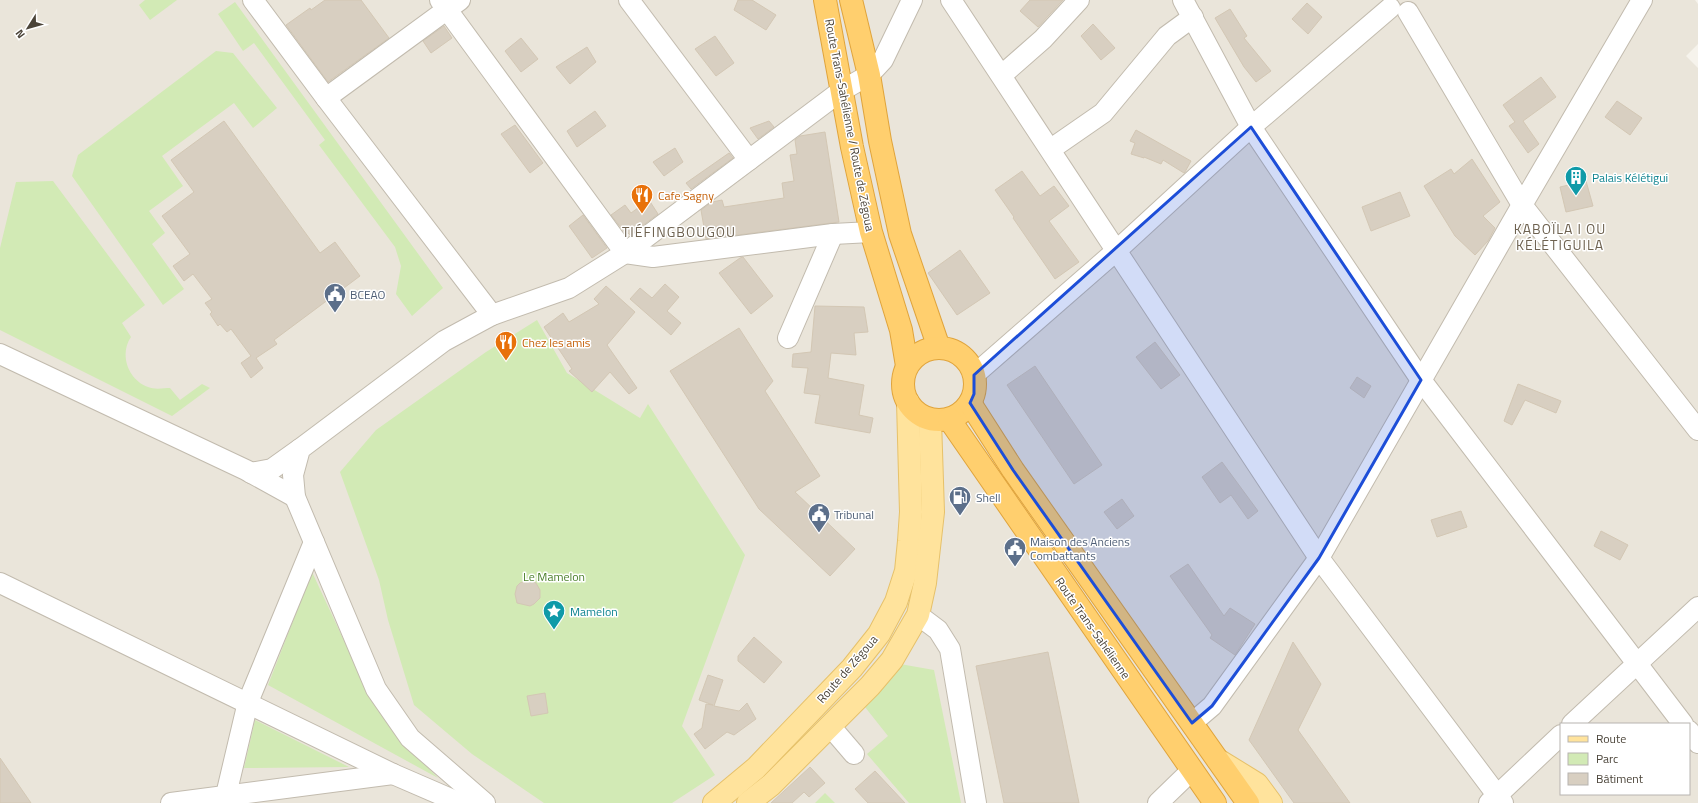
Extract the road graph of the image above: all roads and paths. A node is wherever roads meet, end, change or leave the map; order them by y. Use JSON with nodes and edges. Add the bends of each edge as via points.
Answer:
{"nodes":[{"id":1,"x":253,"y":0,"type":"edge"},
{"id":2,"x":629,"y":0,"type":"edge"},
{"id":3,"x":825,"y":0,"type":"edge"},
{"id":4,"x":851,"y":0,"type":"edge"},
{"id":5,"x":912,"y":0,"type":"edge"},
{"id":6,"x":952,"y":0,"type":"edge"},
{"id":7,"x":1079,"y":0,"type":"edge"},
{"id":8,"x":1642,"y":0,"type":"edge"},
{"id":9,"x":449,"y":3,"type":"edge"},
{"id":10,"x":1401,"y":5,"type":"edge"},
{"id":11,"x":1188,"y":8,"type":"edge"},
{"id":12,"x":869,"y":75,"type":"junction"},
{"id":13,"x":1002,"y":75,"type":"junction"},
{"id":14,"x":841,"y":91,"type":"junction"},
{"id":15,"x":326,"y":98,"type":"junction"},
{"id":16,"x":1251,"y":127,"type":"junction"},
{"id":17,"x":1051,"y":149,"type":"junction"},
{"id":18,"x":749,"y":160,"type":"junction"},
{"id":19,"x":1522,"y":205,"type":"junction"},
{"id":20,"x":871,"y":232,"type":"junction"},
{"id":21,"x":833,"y":234,"type":"junction"},
{"id":22,"x":1116,"y":251,"type":"junction"},
{"id":23,"x":625,"y":254,"type":"junction"},
{"id":24,"x":492,"y":314,"type":"junction"},
{"id":25,"x":788,"y":338,"type":"dead end"},
{"id":26,"x":939,"y":348,"type":"junction"},
{"id":27,"x":0,"y":354,"type":"edge"},
{"id":28,"x":908,"y":366,"type":"junction"},
{"id":29,"x":974,"y":375,"type":"junction"},
{"id":30,"x":1421,"y":380,"type":"junction"},
{"id":31,"x":908,"y":402,"type":"junction"},
{"id":32,"x":970,"y":403,"type":"junction"},
{"id":33,"x":939,"y":419,"type":"junction"},
{"id":34,"x":1698,"y":430,"type":"edge"},
{"id":35,"x":300,"y":449,"type":"junction"},
{"id":36,"x":251,"y":473,"type":"junction"},
{"id":37,"x":295,"y":497,"type":"junction"},
{"id":38,"x":314,"y":542,"type":"junction"},
{"id":39,"x":1319,"y":558,"type":"junction"},
{"id":40,"x":0,"y":583,"type":"edge"},
{"id":41,"x":1698,"y":607,"type":"edge"},
{"id":42,"x":918,"y":615,"type":"junction"},
{"id":43,"x":1636,"y":663,"type":"junction"},
{"id":44,"x":248,"y":702,"type":"junction"},
{"id":45,"x":1192,"y":723,"type":"junction"},
{"id":46,"x":1573,"y":723,"type":"edge"},
{"id":47,"x":1682,"y":723,"type":"edge"},
{"id":48,"x":830,"y":726,"type":"junction"},
{"id":49,"x":1690,"y":732,"type":"edge"},
{"id":50,"x":1560,"y":736,"type":"edge"},
{"id":51,"x":1698,"y":743,"type":"edge"},
{"id":52,"x":854,"y":754,"type":"dead end"},
{"id":53,"x":1218,"y":760,"type":"junction"},
{"id":54,"x":394,"y":774,"type":"junction"},
{"id":55,"x":1194,"y":774,"type":"junction"},
{"id":56,"x":425,"y":797,"type":"edge"},
{"id":57,"x":215,"y":798,"type":"edge"},
{"id":58,"x":1496,"y":800,"type":"edge"},
{"id":59,"x":171,"y":803,"type":"edge"},
{"id":60,"x":460,"y":803,"type":"edge"},
{"id":61,"x":485,"y":803,"type":"edge"},
{"id":62,"x":714,"y":803,"type":"edge"},
{"id":63,"x":748,"y":803,"type":"edge"},
{"id":64,"x":976,"y":803,"type":"edge"},
{"id":65,"x":1158,"y":803,"type":"edge"},
{"id":66,"x":1202,"y":803,"type":"edge"},
{"id":67,"x":1215,"y":803,"type":"edge"},
{"id":68,"x":1248,"y":803,"type":"edge"},
{"id":69,"x":1271,"y":803,"type":"edge"}],
"edges":[{"from":1,"to":15,"type":"street"},
{"from":2,"to":18,"type":"street"},
{"from":3,"to":14,"type":"highway","name":"Route Trans-Sahélienne / Route de Zégoua"},
{"from":4,"to":12,"type":"highway"},
{"from":5,"to":12,"type":"street","via":[[883,60]]},
{"from":6,"to":13,"type":"street"},
{"from":7,"to":13,"type":"street","via":[[1043,39]]},
{"from":8,"to":19,"type":"street"},
{"from":9,"to":15,"type":"street"},
{"from":9,"to":23,"type":"street"},
{"from":10,"to":16,"type":"street"},
{"from":10,"to":19,"type":"street"},
{"from":11,"to":16,"type":"street"},
{"from":11,"to":17,"type":"street","via":[[1102,113]]},
{"from":12,"to":14,"type":"street"},
{"from":12,"to":26,"type":"highway","via":[[900,234]]},
{"from":13,"to":17,"type":"street"},
{"from":14,"to":18,"type":"street"},
{"from":14,"to":20,"type":"highway","name":"Route Trans-Sahélienne / Route de Zégoua"},
{"from":15,"to":24,"type":"street"},
{"from":16,"to":22,"type":"street"},
{"from":16,"to":30,"type":"street"},
{"from":17,"to":22,"type":"street"},
{"from":18,"to":23,"type":"street"},
{"from":19,"to":30,"type":"street"},
{"from":19,"to":34,"type":"street"},
{"from":20,"to":21,"type":"street"},
{"from":20,"to":28,"type":"highway","name":"Route Trans-Sahélienne / Route de Zégoua","via":[[901,330]]},
{"from":21,"to":23,"type":"street","via":[[653,257]]},
{"from":21,"to":25,"type":"street"},
{"from":22,"to":29,"type":"street"},
{"from":22,"to":39,"type":"street"},
{"from":23,"to":24,"type":"street","via":[[569,288]]},
{"from":24,"to":35,"type":"street","via":[[444,341]]},
{"from":26,"to":28,"type":"highway","via":[[921,353],[913,358]]},
{"from":26,"to":29,"type":"highway","via":[[948,349],[965,358]]},
{"from":27,"to":36,"type":"street"},
{"from":28,"to":31,"type":"highway","via":[[903,384]]},
{"from":29,"to":32,"type":"highway","via":[[974,394]]},
{"from":30,"to":39,"type":"street"},
{"from":30,"to":43,"type":"street"},
{"from":31,"to":33,"type":"highway","name":"Route Trans-Sahélienne","via":[[917,413]]},
{"from":31,"to":62,"type":"main road","name":"Route de Zégoua","via":[[911,512],[906,571],[896,602],[879,634],[852,668],[756,768]]},
{"from":32,"to":33,"type":"highway","via":[[957,416]]},
{"from":32,"to":45,"type":"highway","via":[[1013,470]]},
{"from":33,"to":42,"type":"main road","name":"Route de Zégoua","via":[[933,512],[925,583]]},
{"from":33,"to":55,"type":"highway","name":"Route Trans-Sahélienne"},
{"from":35,"to":36,"type":"street","via":[[272,469]]},
{"from":35,"to":37,"type":"street","via":[[293,475]]},
{"from":36,"to":37,"type":"street"},
{"from":37,"to":38,"type":"street"},
{"from":38,"to":44,"type":"street"},
{"from":38,"to":61,"type":"street","via":[[376,689],[410,738]]},
{"from":39,"to":45,"type":"street","via":[[1212,706]]},
{"from":39,"to":58,"type":"street"},
{"from":40,"to":44,"type":"street"},
{"from":41,"to":43,"type":"street"},
{"from":42,"to":48,"type":"main road","name":"Route de Zégoua","via":[[892,660]]},
{"from":42,"to":64,"type":"street","via":[[938,630],[950,649]]},
{"from":43,"to":46,"type":"street"},
{"from":43,"to":47,"type":"street"},
{"from":44,"to":54,"type":"street"},
{"from":44,"to":57,"type":"street"},
{"from":45,"to":53,"type":"highway"},
{"from":48,"to":52,"type":"street"},
{"from":48,"to":63,"type":"main road","name":"Route de Zégoua"},
{"from":49,"to":51,"type":"street"},
{"from":50,"to":58,"type":"street"},
{"from":53,"to":68,"type":"highway"},
{"from":53,"to":69,"type":"main road","via":[[1257,784]]},
{"from":54,"to":56,"type":"street"},
{"from":54,"to":57,"type":"street"},
{"from":55,"to":65,"type":"street"},
{"from":55,"to":66,"type":"main road"},
{"from":55,"to":67,"type":"highway","name":"Route Trans-Sahélienne"},
{"from":56,"to":60,"type":"street"},
{"from":57,"to":59,"type":"street"}]}
